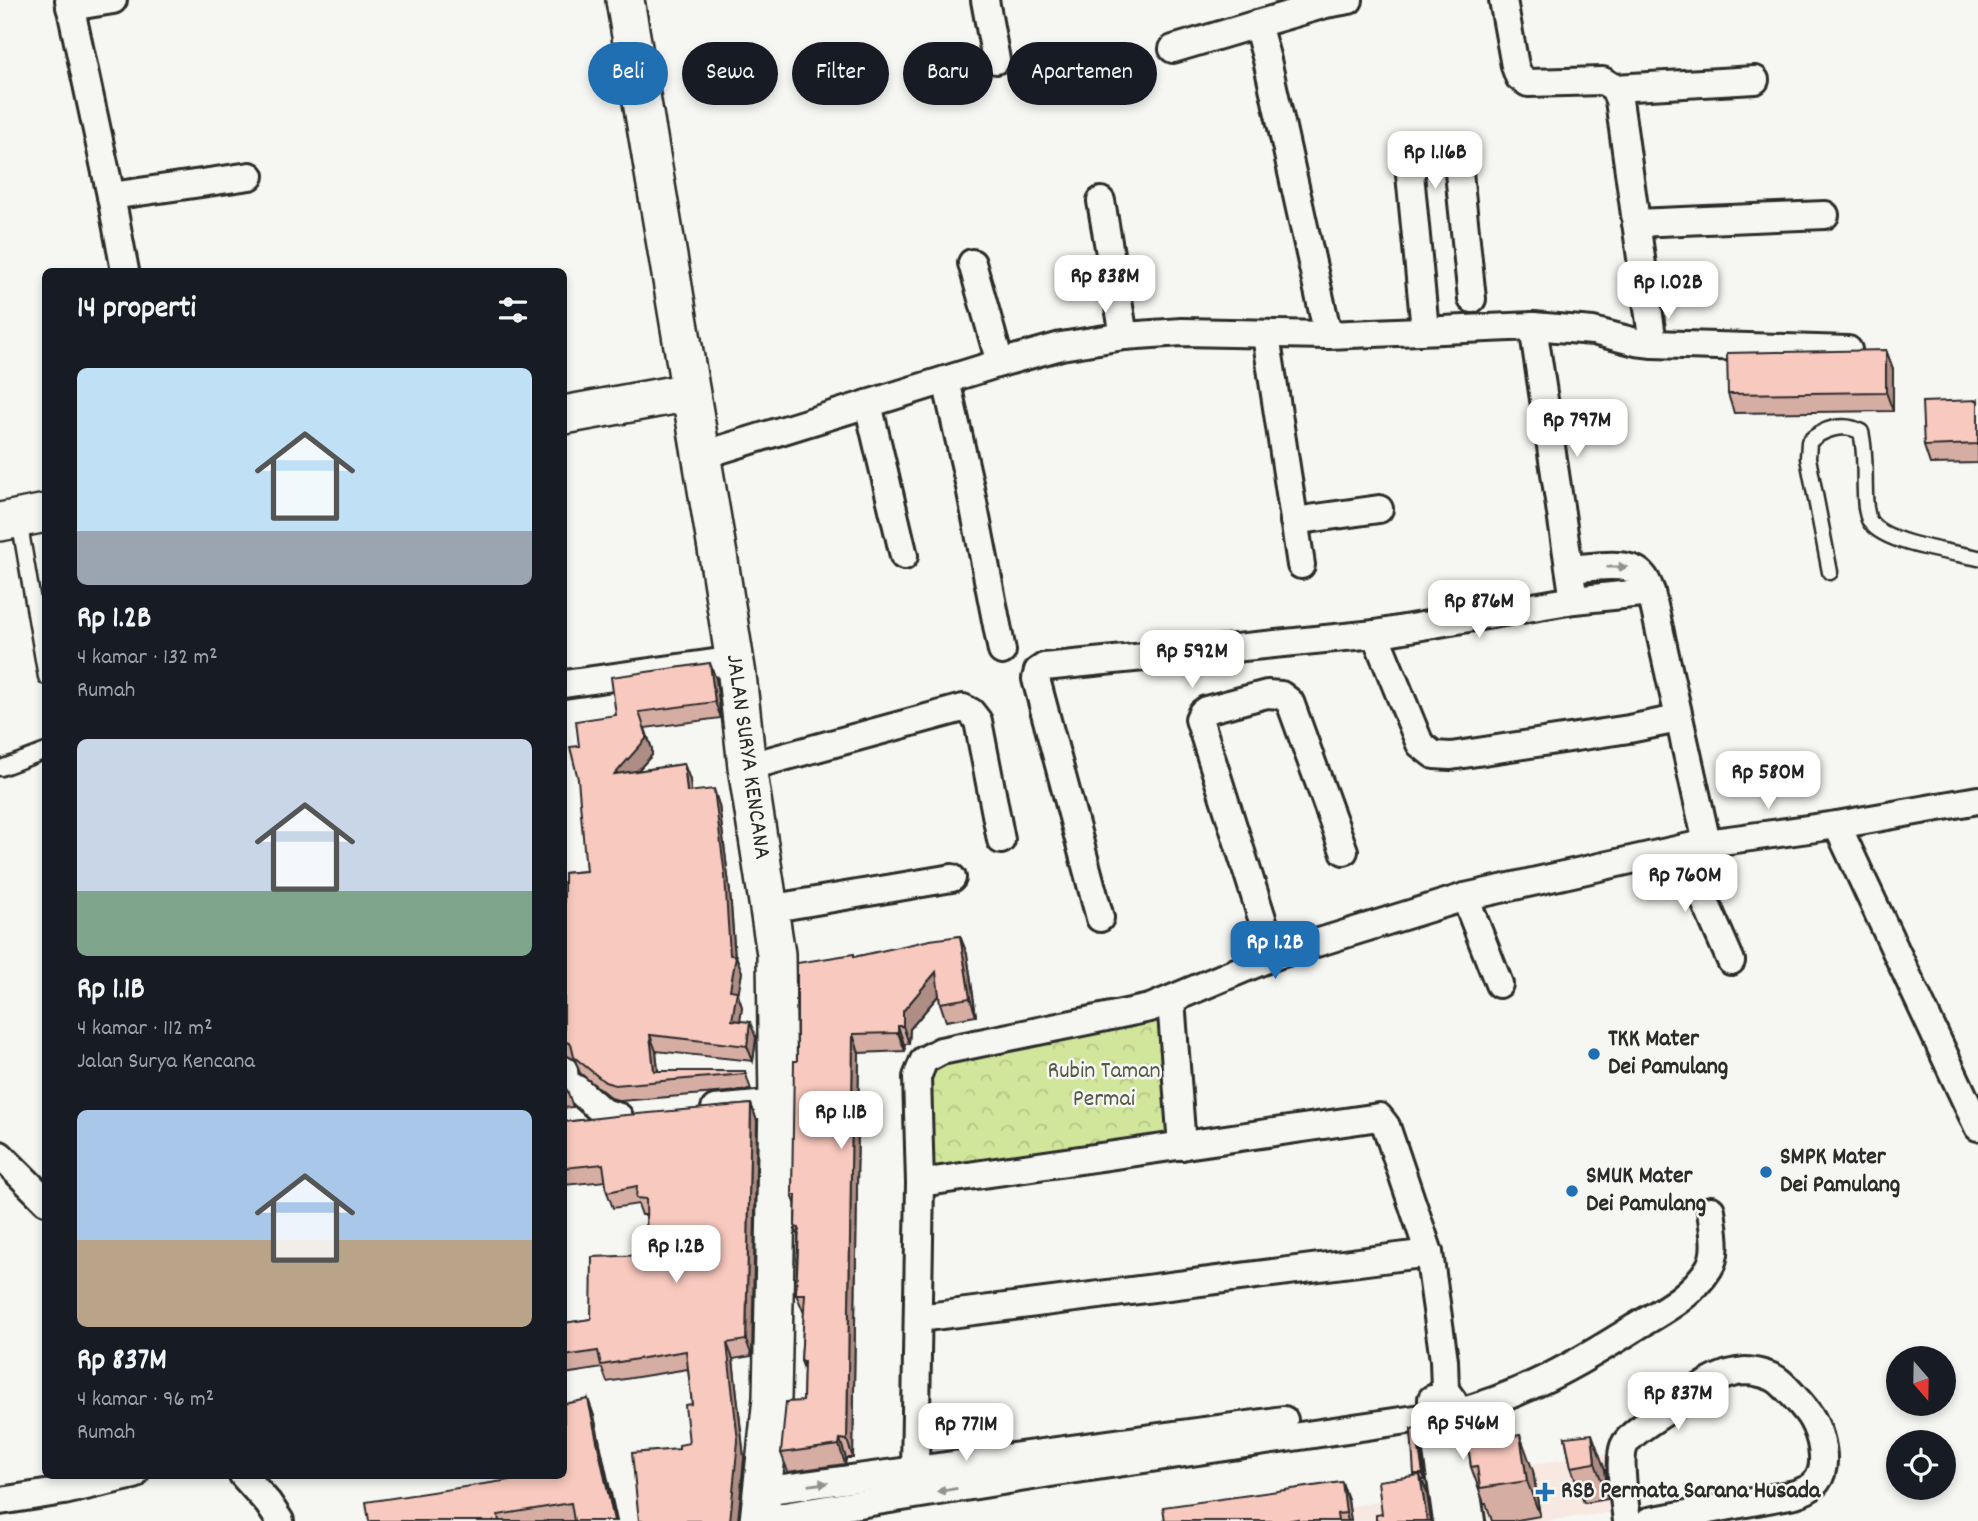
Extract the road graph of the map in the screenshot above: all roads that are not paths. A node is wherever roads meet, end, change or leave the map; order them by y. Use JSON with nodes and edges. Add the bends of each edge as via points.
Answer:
{"nodes":[{"id":1,"x":113,"y":0,"type":"edge"},
{"id":2,"x":625,"y":0,"type":"edge"},
{"id":3,"x":985,"y":0,"type":"edge"},
{"id":4,"x":1349,"y":0,"type":"edge"},
{"id":5,"x":1503,"y":0,"type":"edge"},
{"id":6,"x":69,"y":3,"type":"edge"},
{"id":7,"x":1257,"y":24,"type":"junction"},
{"id":8,"x":1173,"y":49,"type":"dead end"},
{"id":9,"x":996,"y":60,"type":"dead end"},
{"id":10,"x":1755,"y":80,"type":"dead end"},
{"id":11,"x":1614,"y":88,"type":"junction"},
{"id":12,"x":250,"y":176,"type":"dead end"},
{"id":13,"x":111,"y":196,"type":"junction"},
{"id":14,"x":1101,"y":201,"type":"dead end"},
{"id":15,"x":1825,"y":215,"type":"dead end"},
{"id":16,"x":1636,"y":223,"type":"junction"},
{"id":17,"x":972,"y":263,"type":"dead end"},
{"id":18,"x":124,"y":268,"type":"edge"},
{"id":19,"x":1472,"y":299,"type":"dead end"},
{"id":20,"x":1533,"y":326,"type":"junction"},
{"id":21,"x":1425,"y":330,"type":"junction"},
{"id":22,"x":1266,"y":335,"type":"junction"},
{"id":23,"x":1328,"y":335,"type":"junction"},
{"id":24,"x":1124,"y":336,"type":"junction"},
{"id":25,"x":1653,"y":344,"type":"junction"},
{"id":26,"x":1848,"y":350,"type":"edge"},
{"id":27,"x":1000,"y":363,"type":"junction"},
{"id":28,"x":946,"y":380,"type":"junction"},
{"id":29,"x":690,"y":392,"type":"junction"},
{"id":30,"x":868,"y":404,"type":"junction"},
{"id":31,"x":567,"y":414,"type":"edge"},
{"id":32,"x":703,"y":456,"type":"junction"},
{"id":33,"x":1379,"y":509,"type":"dead end"},
{"id":34,"x":21,"y":518,"type":"edge"},
{"id":35,"x":1294,"y":522,"type":"junction"},
{"id":36,"x":904,"y":556,"type":"dead end"},
{"id":37,"x":1978,"y":558,"type":"edge"},
{"id":38,"x":1300,"y":565,"type":"dead end"},
{"id":39,"x":1570,"y":569,"type":"junction"},
{"id":40,"x":1830,"y":572,"type":"dead end"},
{"id":41,"x":1651,"y":592,"type":"junction"},
{"id":42,"x":1574,"y":600,"type":"junction"},
{"id":43,"x":1375,"y":634,"type":"junction"},
{"id":44,"x":1002,"y":651,"type":"dead end"},
{"id":45,"x":42,"y":652,"type":"edge"},
{"id":46,"x":735,"y":660,"type":"junction"},
{"id":47,"x":567,"y":684,"type":"edge"},
{"id":48,"x":1678,"y":719,"type":"junction"},
{"id":49,"x":42,"y":753,"type":"edge"},
{"id":50,"x":747,"y":767,"type":"junction"},
{"id":51,"x":1,"y":768,"type":"edge"},
{"id":52,"x":1978,"y":800,"type":"edge"},
{"id":53,"x":1837,"y":825,"type":"junction"},
{"id":54,"x":1001,"y":840,"type":"dead end"},
{"id":55,"x":1694,"y":846,"type":"junction"},
{"id":56,"x":1344,"y":851,"type":"dead end"},
{"id":57,"x":952,"y":878,"type":"dead end"},
{"id":58,"x":1465,"y":897,"type":"junction"},
{"id":59,"x":768,"y":909,"type":"junction"},
{"id":60,"x":1100,"y":918,"type":"dead end"},
{"id":61,"x":1274,"y":956,"type":"junction"},
{"id":62,"x":1731,"y":961,"type":"dead end"},
{"id":63,"x":1500,"y":984,"type":"dead end"},
{"id":64,"x":1171,"y":1000,"type":"junction"},
{"id":65,"x":567,"y":1083,"type":"edge"},
{"id":66,"x":778,"y":1103,"type":"junction"},
{"id":67,"x":685,"y":1111,"type":"edge"},
{"id":68,"x":645,"y":1115,"type":"edge"},
{"id":69,"x":619,"y":1117,"type":"junction"},
{"id":70,"x":577,"y":1122,"type":"edge"},
{"id":71,"x":1978,"y":1128,"type":"edge"},
{"id":72,"x":1182,"y":1146,"type":"junction"},
{"id":73,"x":0,"y":1155,"type":"edge"},
{"id":74,"x":920,"y":1183,"type":"junction"},
{"id":75,"x":42,"y":1197,"type":"edge"},
{"id":76,"x":1711,"y":1210,"type":"dead end"},
{"id":77,"x":1429,"y":1253,"type":"junction"},
{"id":78,"x":919,"y":1318,"type":"junction"},
{"id":79,"x":1441,"y":1405,"type":"junction"},
{"id":80,"x":1061,"y":1461,"type":"junction"},
{"id":81,"x":915,"y":1470,"type":"junction"},
{"id":82,"x":116,"y":1479,"type":"edge"},
{"id":83,"x":247,"y":1479,"type":"edge"},
{"id":84,"x":0,"y":1501,"type":"edge"},
{"id":85,"x":760,"y":1511,"type":"edge"},
{"id":86,"x":280,"y":1521,"type":"edge"},
{"id":87,"x":1447,"y":1521,"type":"edge"},
{"id":88,"x":1471,"y":1521,"type":"edge"},
{"id":89,"x":1627,"y":1521,"type":"edge"},
{"id":90,"x":1649,"y":1521,"type":"edge"}],
"edges":[{"from":1,"to":6,"type":"street"},
{"from":2,"to":29,"type":"main road","name":"JALAN SURYA KENCANA"},
{"from":3,"to":9,"type":"street"},
{"from":4,"to":7,"type":"street"},
{"from":5,"to":11,"type":"street","via":[[1519,77],[1528,83],[1603,81]]},
{"from":6,"to":13,"type":"street"},
{"from":7,"to":8,"type":"street"},
{"from":7,"to":23,"type":"street"},
{"from":10,"to":11,"type":"street"},
{"from":11,"to":16,"type":"street"},
{"from":12,"to":13,"type":"street"},
{"from":13,"to":18,"type":"street"},
{"from":14,"to":24,"type":"street"},
{"from":15,"to":16,"type":"street"},
{"from":16,"to":25,"type":"street"},
{"from":17,"to":27,"type":"street"},
{"from":19,"to":21,"type":"street","via":[[1458,163],[1439,153],[1425,156],[1410,174]]},
{"from":20,"to":21,"type":"street"},
{"from":20,"to":25,"type":"street","via":[[1593,331]]},
{"from":20,"to":39,"type":"street"},
{"from":21,"to":23,"type":"street"},
{"from":22,"to":23,"type":"street"},
{"from":22,"to":24,"type":"street","via":[[1182,332]]},
{"from":22,"to":35,"type":"street"},
{"from":24,"to":27,"type":"street","via":[[1061,346]]},
{"from":25,"to":26,"type":"street"},
{"from":27,"to":28,"type":"street"},
{"from":28,"to":30,"type":"street"},
{"from":28,"to":44,"type":"street"},
{"from":29,"to":31,"type":"main road"},
{"from":29,"to":32,"type":"main road","name":"JALAN SURYA KENCANA"},
{"from":30,"to":32,"type":"street"},
{"from":30,"to":36,"type":"street"},
{"from":32,"to":46,"type":"main road","name":"JALAN SURYA KENCANA"},
{"from":33,"to":35,"type":"street"},
{"from":34,"to":45,"type":"lane"},
{"from":35,"to":38,"type":"street"},
{"from":37,"to":40,"type":"lane","via":[[1885,535],[1869,522],[1861,432],[1833,429],[1818,433],[1808,450]]},
{"from":39,"to":41,"type":"street","one_way":true,"via":[[1626,566],[1643,576]]},
{"from":39,"to":42,"type":"street"},
{"from":41,"to":42,"type":"street"},
{"from":41,"to":48,"type":"street"},
{"from":42,"to":43,"type":"street"},
{"from":43,"to":48,"type":"street","via":[[1420,744],[1434,755]]},
{"from":43,"to":60,"type":"street","via":[[1038,671],[1036,679]]},
{"from":46,"to":47,"type":"street"},
{"from":46,"to":50,"type":"main road","name":"JALAN SURYA KENCANA"},
{"from":48,"to":55,"type":"street"},
{"from":49,"to":51,"type":"lane"},
{"from":50,"to":54,"type":"street","via":[[963,708],[978,721]]},
{"from":50,"to":59,"type":"main road","name":"JALAN SURYA KENCANA"},
{"from":52,"to":53,"type":"street"},
{"from":53,"to":55,"type":"street"},
{"from":53,"to":71,"type":"street"},
{"from":55,"to":58,"type":"street"},
{"from":55,"to":62,"type":"street"},
{"from":56,"to":61,"type":"street","via":[[1290,702],[1281,695],[1267,694],[1206,709],[1199,719]]},
{"from":57,"to":59,"type":"street"},
{"from":58,"to":61,"type":"street"},
{"from":58,"to":63,"type":"street"},
{"from":59,"to":66,"type":"main road","name":"JALAN SURYA KENCANA","via":[[776,954]]},
{"from":61,"to":64,"type":"street"},
{"from":64,"to":72,"type":"street"},
{"from":64,"to":74,"type":"street","via":[[941,1051],[924,1060],[917,1077]]},
{"from":65,"to":69,"type":"street","via":[[603,1112]]},
{"from":66,"to":67,"type":"street"},
{"from":66,"to":85,"type":"main road","name":"JALAN SURYA KENCANA","via":[[772,1398]]},
{"from":68,"to":69,"type":"street"},
{"from":69,"to":70,"type":"street"},
{"from":72,"to":74,"type":"street"},
{"from":72,"to":77,"type":"street","via":[[1379,1117]]},
{"from":73,"to":75,"type":"street"},
{"from":74,"to":78,"type":"street"},
{"from":76,"to":79,"type":"street","via":[[1715,1249],[1710,1267],[1684,1297],[1581,1362],[1486,1405]]},
{"from":77,"to":78,"type":"street"},
{"from":77,"to":79,"type":"street","via":[[1444,1360]]},
{"from":78,"to":81,"type":"street"},
{"from":79,"to":80,"type":"street"},
{"from":79,"to":87,"type":"street"},
{"from":79,"to":88,"type":"street"},
{"from":80,"to":81,"type":"street"},
{"from":80,"to":85,"type":"street","one_way":true},
{"from":85,"to":81,"type":"street","one_way":true},
{"from":82,"to":84,"type":"street"},
{"from":83,"to":86,"type":"street"},
{"from":89,"to":90,"type":"street","via":[[1623,1447],[1708,1383],[1735,1372],[1763,1374],[1779,1381],[1812,1419],[1820,1442],[1822,1473],[1807,1490]]}]}
